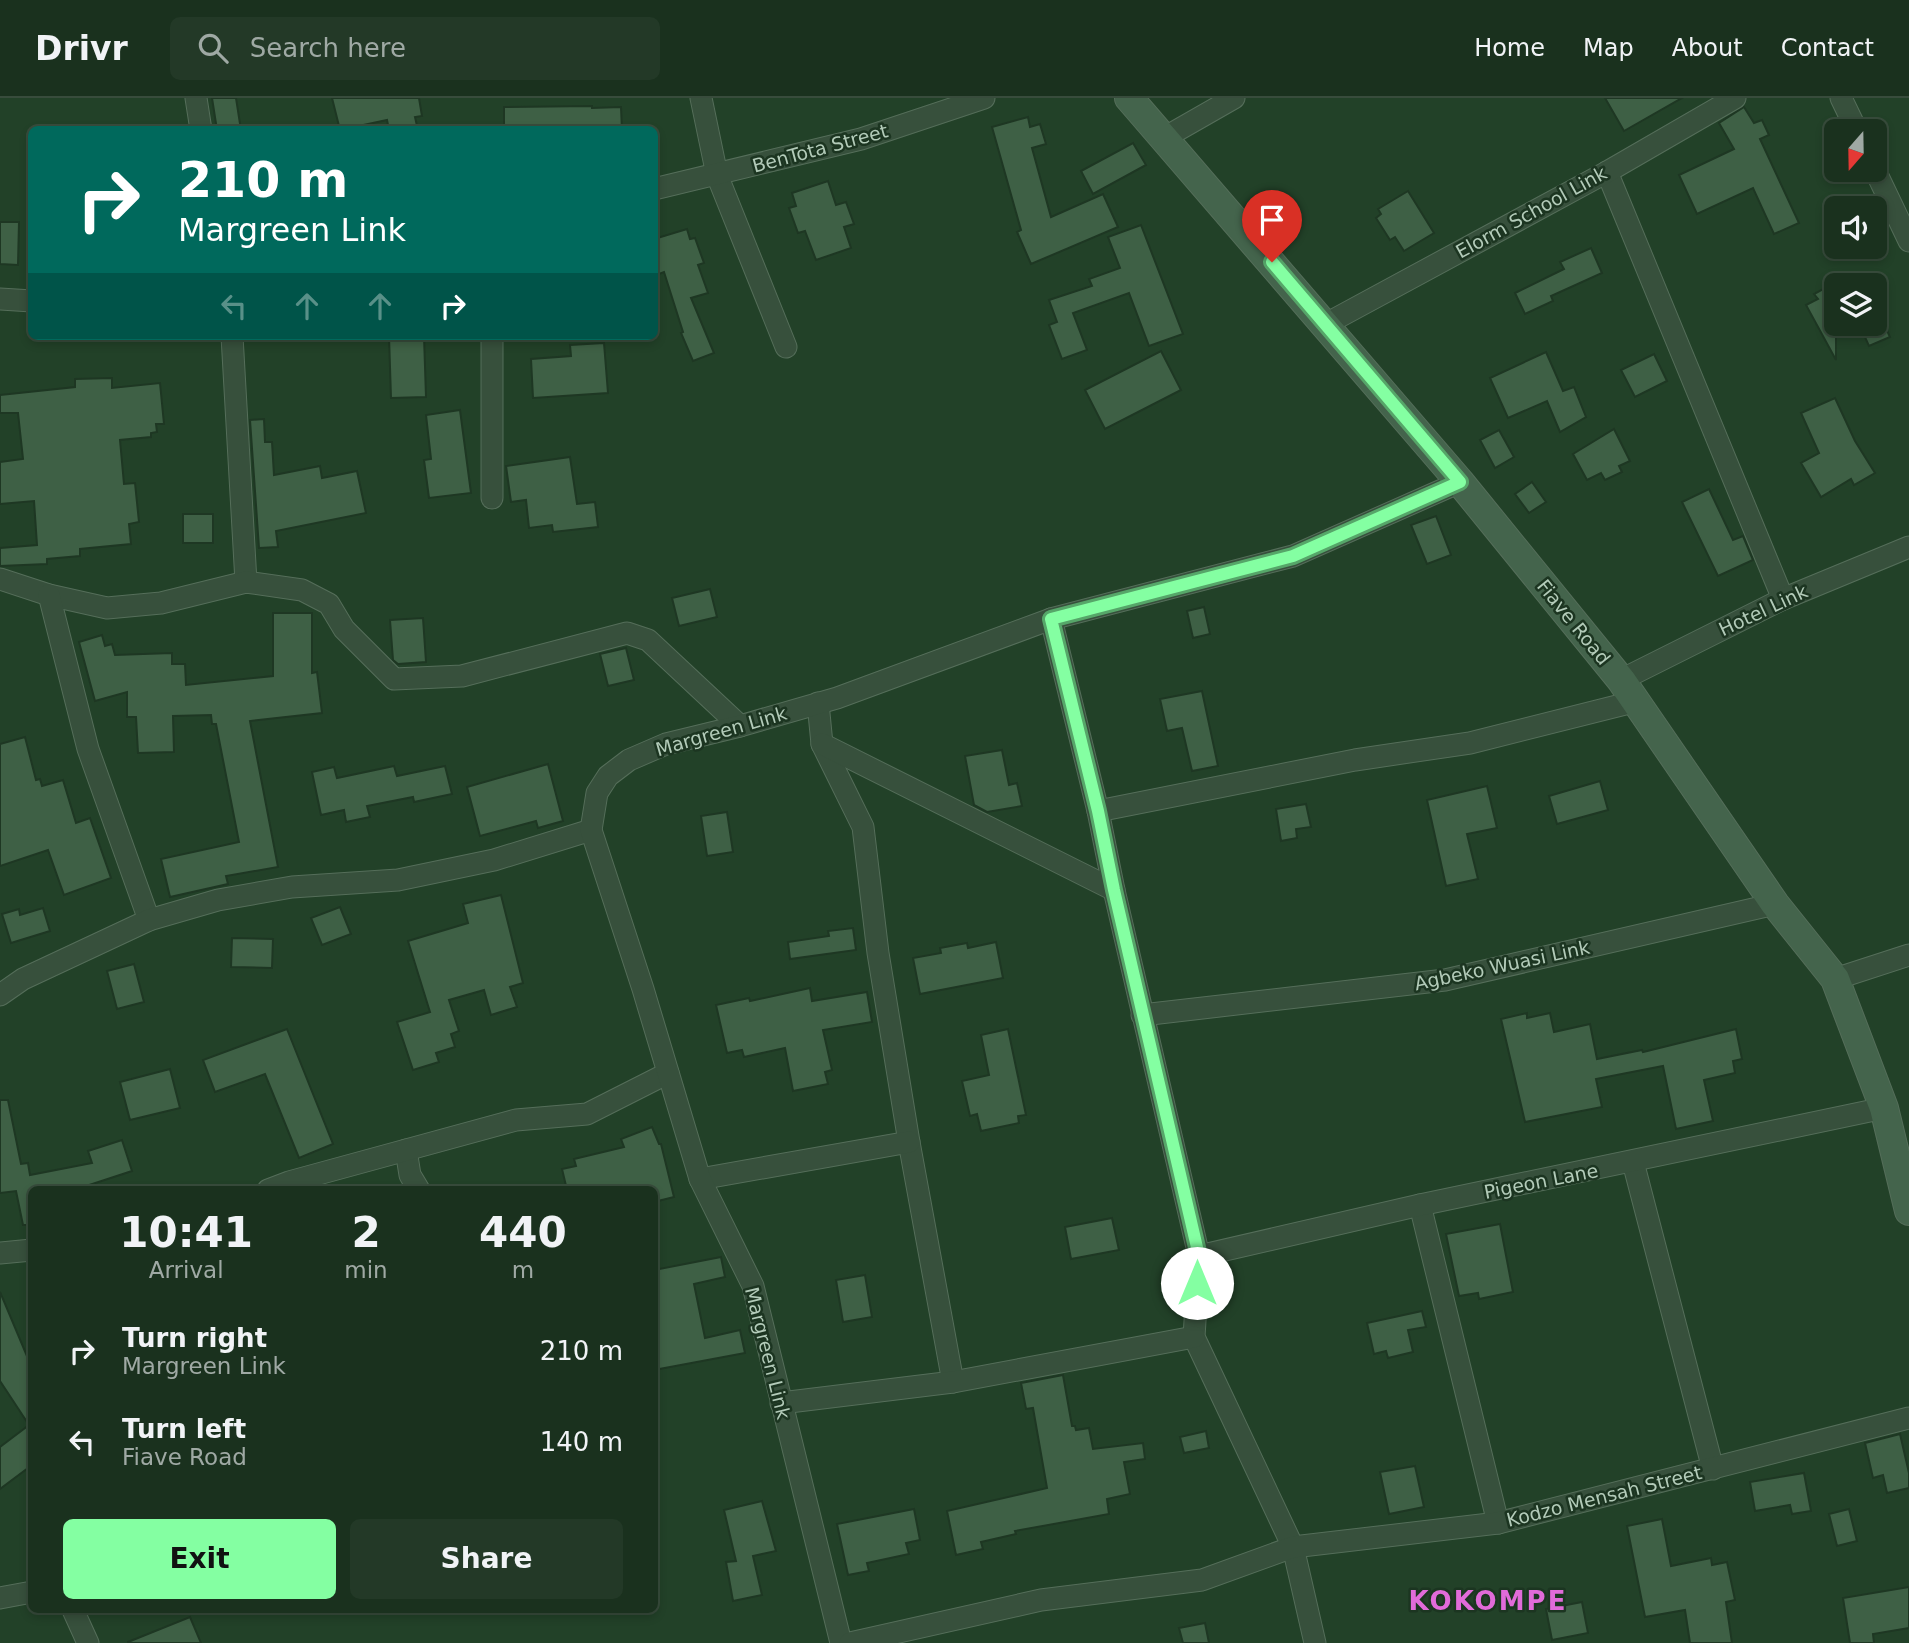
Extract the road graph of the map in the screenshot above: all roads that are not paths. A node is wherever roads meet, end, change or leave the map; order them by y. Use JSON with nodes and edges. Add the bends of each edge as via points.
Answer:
{"nodes":[{"id":1,"x":196,"y":98,"type":"edge"},
{"id":2,"x":701,"y":98,"type":"edge"},
{"id":3,"x":984,"y":98,"type":"edge"},
{"id":4,"x":1129,"y":98,"type":"edge"},
{"id":5,"x":1234,"y":98,"type":"edge"},
{"id":6,"x":1735,"y":98,"type":"edge"},
{"id":7,"x":1841,"y":98,"type":"edge"},
{"id":8,"x":1851,"y":119,"type":"edge"},
{"id":9,"x":200,"y":126,"type":"edge"},
{"id":10,"x":1164,"y":138,"type":"junction"},
{"id":11,"x":1607,"y":172,"type":"junction"},
{"id":12,"x":717,"y":175,"type":"junction"},
{"id":13,"x":1881,"y":182,"type":"edge"},
{"id":14,"x":658,"y":188,"type":"edge"},
{"id":15,"x":1909,"y":241,"type":"edge"},
{"id":16,"x":0,"y":299,"type":"edge"},
{"id":17,"x":28,"y":301,"type":"edge"},
{"id":18,"x":1326,"y":324,"type":"junction"},
{"id":19,"x":232,"y":340,"type":"edge"},
{"id":20,"x":492,"y":340,"type":"edge"},
{"id":21,"x":786,"y":347,"type":"dead end"},
{"id":22,"x":1460,"y":482,"type":"junction"},
{"id":23,"x":492,"y":498,"type":"dead end"},
{"id":24,"x":1909,"y":547,"type":"edge"},
{"id":25,"x":0,"y":579,"type":"edge"},
{"id":26,"x":246,"y":582,"type":"junction"},
{"id":27,"x":48,"y":595,"type":"junction"},
{"id":28,"x":1783,"y":599,"type":"junction"},
{"id":29,"x":1051,"y":619,"type":"junction"},
{"id":30,"x":1627,"y":691,"type":"junction"},
{"id":31,"x":818,"y":703,"type":"junction"},
{"id":32,"x":740,"y":726,"type":"junction"},
{"id":33,"x":822,"y":744,"type":"junction"},
{"id":34,"x":1098,"y":811,"type":"junction"},
{"id":35,"x":591,"y":830,"type":"junction"},
{"id":36,"x":1114,"y":890,"type":"junction"},
{"id":37,"x":1775,"y":904,"type":"junction"},
{"id":38,"x":149,"y":920,"type":"junction"},
{"id":39,"x":1909,"y":955,"type":"edge"},
{"id":40,"x":1835,"y":979,"type":"junction"},
{"id":41,"x":0,"y":995,"type":"edge"},
{"id":42,"x":1142,"y":1015,"type":"junction"},
{"id":43,"x":668,"y":1073,"type":"junction"},
{"id":44,"x":1884,"y":1108,"type":"junction"},
{"id":45,"x":909,"y":1142,"type":"junction"},
{"id":46,"x":406,"y":1150,"type":"junction"},
{"id":47,"x":1633,"y":1162,"type":"junction"},
{"id":48,"x":700,"y":1179,"type":"junction"},
{"id":49,"x":282,"y":1186,"type":"edge"},
{"id":50,"x":417,"y":1186,"type":"edge"},
{"id":51,"x":1420,"y":1205,"type":"junction"},
{"id":52,"x":1909,"y":1211,"type":"edge"},
{"id":53,"x":28,"y":1250,"type":"edge"},
{"id":54,"x":0,"y":1253,"type":"edge"},
{"id":55,"x":1199,"y":1256,"type":"junction"},
{"id":56,"x":1194,"y":1337,"type":"junction"},
{"id":57,"x":953,"y":1382,"type":"junction"},
{"id":58,"x":781,"y":1403,"type":"junction"},
{"id":59,"x":1909,"y":1418,"type":"edge"},
{"id":60,"x":1713,"y":1468,"type":"junction"},
{"id":61,"x":1498,"y":1523,"type":"junction"},
{"id":62,"x":1293,"y":1547,"type":"junction"},
{"id":63,"x":28,"y":1593,"type":"edge"},
{"id":64,"x":0,"y":1598,"type":"edge"},
{"id":65,"x":74,"y":1613,"type":"edge"},
{"id":66,"x":88,"y":1643,"type":"edge"},
{"id":67,"x":841,"y":1643,"type":"edge"},
{"id":68,"x":850,"y":1643,"type":"edge"},
{"id":69,"x":1315,"y":1643,"type":"edge"}],
"edges":[{"from":1,"to":9,"type":"street"},
{"from":2,"to":12,"type":"street"},
{"from":3,"to":12,"type":"street","name":"BenTota Street","via":[[861,139]]},
{"from":4,"to":10,"type":"street","name":"Fiave Road"},
{"from":5,"to":10,"type":"street"},
{"from":6,"to":11,"type":"street","name":"Elorm School Link"},
{"from":7,"to":8,"type":"street"},
{"from":10,"to":18,"type":"street","name":"Fiave Road"},
{"from":11,"to":18,"type":"street","name":"Elorm School Link"},
{"from":11,"to":28,"type":"street"},
{"from":12,"to":14,"type":"street","name":"BenTota Street"},
{"from":12,"to":21,"type":"street"},
{"from":13,"to":15,"type":"street"},
{"from":16,"to":17,"type":"street"},
{"from":18,"to":22,"type":"street","name":"Fiave Road"},
{"from":19,"to":26,"type":"street"},
{"from":20,"to":23,"type":"street"},
{"from":22,"to":29,"type":"street","name":"Margreen Link","via":[[1293,556]]},
{"from":22,"to":30,"type":"street","name":"Fiave Road"},
{"from":24,"to":28,"type":"street","name":"Hotel Link"},
{"from":25,"to":27,"type":"street"},
{"from":26,"to":27,"type":"street","via":[[161,603],[107,608]]},
{"from":26,"to":32,"type":"street","via":[[302,590],[329,604],[344,629],[394,679],[462,676],[626,633],[648,640]]},
{"from":27,"to":38,"type":"street","via":[[88,749]]},
{"from":28,"to":30,"type":"street","name":"Hotel Link"},
{"from":29,"to":31,"type":"street","name":"Margreen Link"},
{"from":29,"to":34,"type":"street"},
{"from":30,"to":34,"type":"street","name":"Hotel Link","via":[[1470,743],[1355,760]]},
{"from":30,"to":37,"type":"street","name":"Fiave Road"},
{"from":31,"to":32,"type":"street","name":"Margreen Link"},
{"from":31,"to":33,"type":"street"},
{"from":32,"to":35,"type":"street","name":"Margreen Link","via":[[666,744],[629,760],[608,776],[597,793]]},
{"from":33,"to":36,"type":"street"},
{"from":33,"to":45,"type":"street","via":[[863,827]]},
{"from":34,"to":36,"type":"street"},
{"from":35,"to":38,"type":"street","via":[[494,860],[398,880],[292,887],[218,900]]},
{"from":35,"to":43,"type":"street","name":"Margreen Link"},
{"from":36,"to":42,"type":"street"},
{"from":37,"to":40,"type":"street","name":"Fiave Road"},
{"from":37,"to":42,"type":"street","name":"Agbeko Wuasi Link","via":[[1446,980]]},
{"from":38,"to":41,"type":"street","via":[[23,979]]},
{"from":39,"to":40,"type":"street"},
{"from":40,"to":44,"type":"street","name":"Fiave Road"},
{"from":42,"to":55,"type":"street"},
{"from":43,"to":46,"type":"street","via":[[587,1114],[516,1120]]},
{"from":43,"to":48,"type":"street","name":"Margreen Link"},
{"from":44,"to":47,"type":"street","name":"Pigeon Lane"},
{"from":44,"to":52,"type":"street","name":"Fiave Road"},
{"from":45,"to":48,"type":"street"},
{"from":45,"to":57,"type":"street"},
{"from":46,"to":49,"type":"street"},
{"from":46,"to":50,"type":"street"},
{"from":47,"to":51,"type":"street","name":"Pigeon Lane"},
{"from":47,"to":60,"type":"street"},
{"from":48,"to":58,"type":"street","name":"Margreen Link","via":[[753,1286]]},
{"from":51,"to":55,"type":"street","name":"Pigeon Lane"},
{"from":51,"to":61,"type":"street"},
{"from":53,"to":54,"type":"street"},
{"from":55,"to":56,"type":"street"},
{"from":56,"to":57,"type":"street"},
{"from":56,"to":62,"type":"street"},
{"from":57,"to":58,"type":"street"},
{"from":58,"to":67,"type":"street","name":"Margreen Link"},
{"from":59,"to":60,"type":"street","name":"Kodzo Mensah Street"},
{"from":60,"to":61,"type":"street","name":"Kodzo Mensah Street"},
{"from":61,"to":62,"type":"street","name":"Kodzo Mensah Street"},
{"from":62,"to":68,"type":"street","name":"Kodzo Mensah Street","via":[[1202,1580],[1041,1600]]},
{"from":62,"to":69,"type":"street"},
{"from":63,"to":64,"type":"street"},
{"from":65,"to":66,"type":"street"}]}
